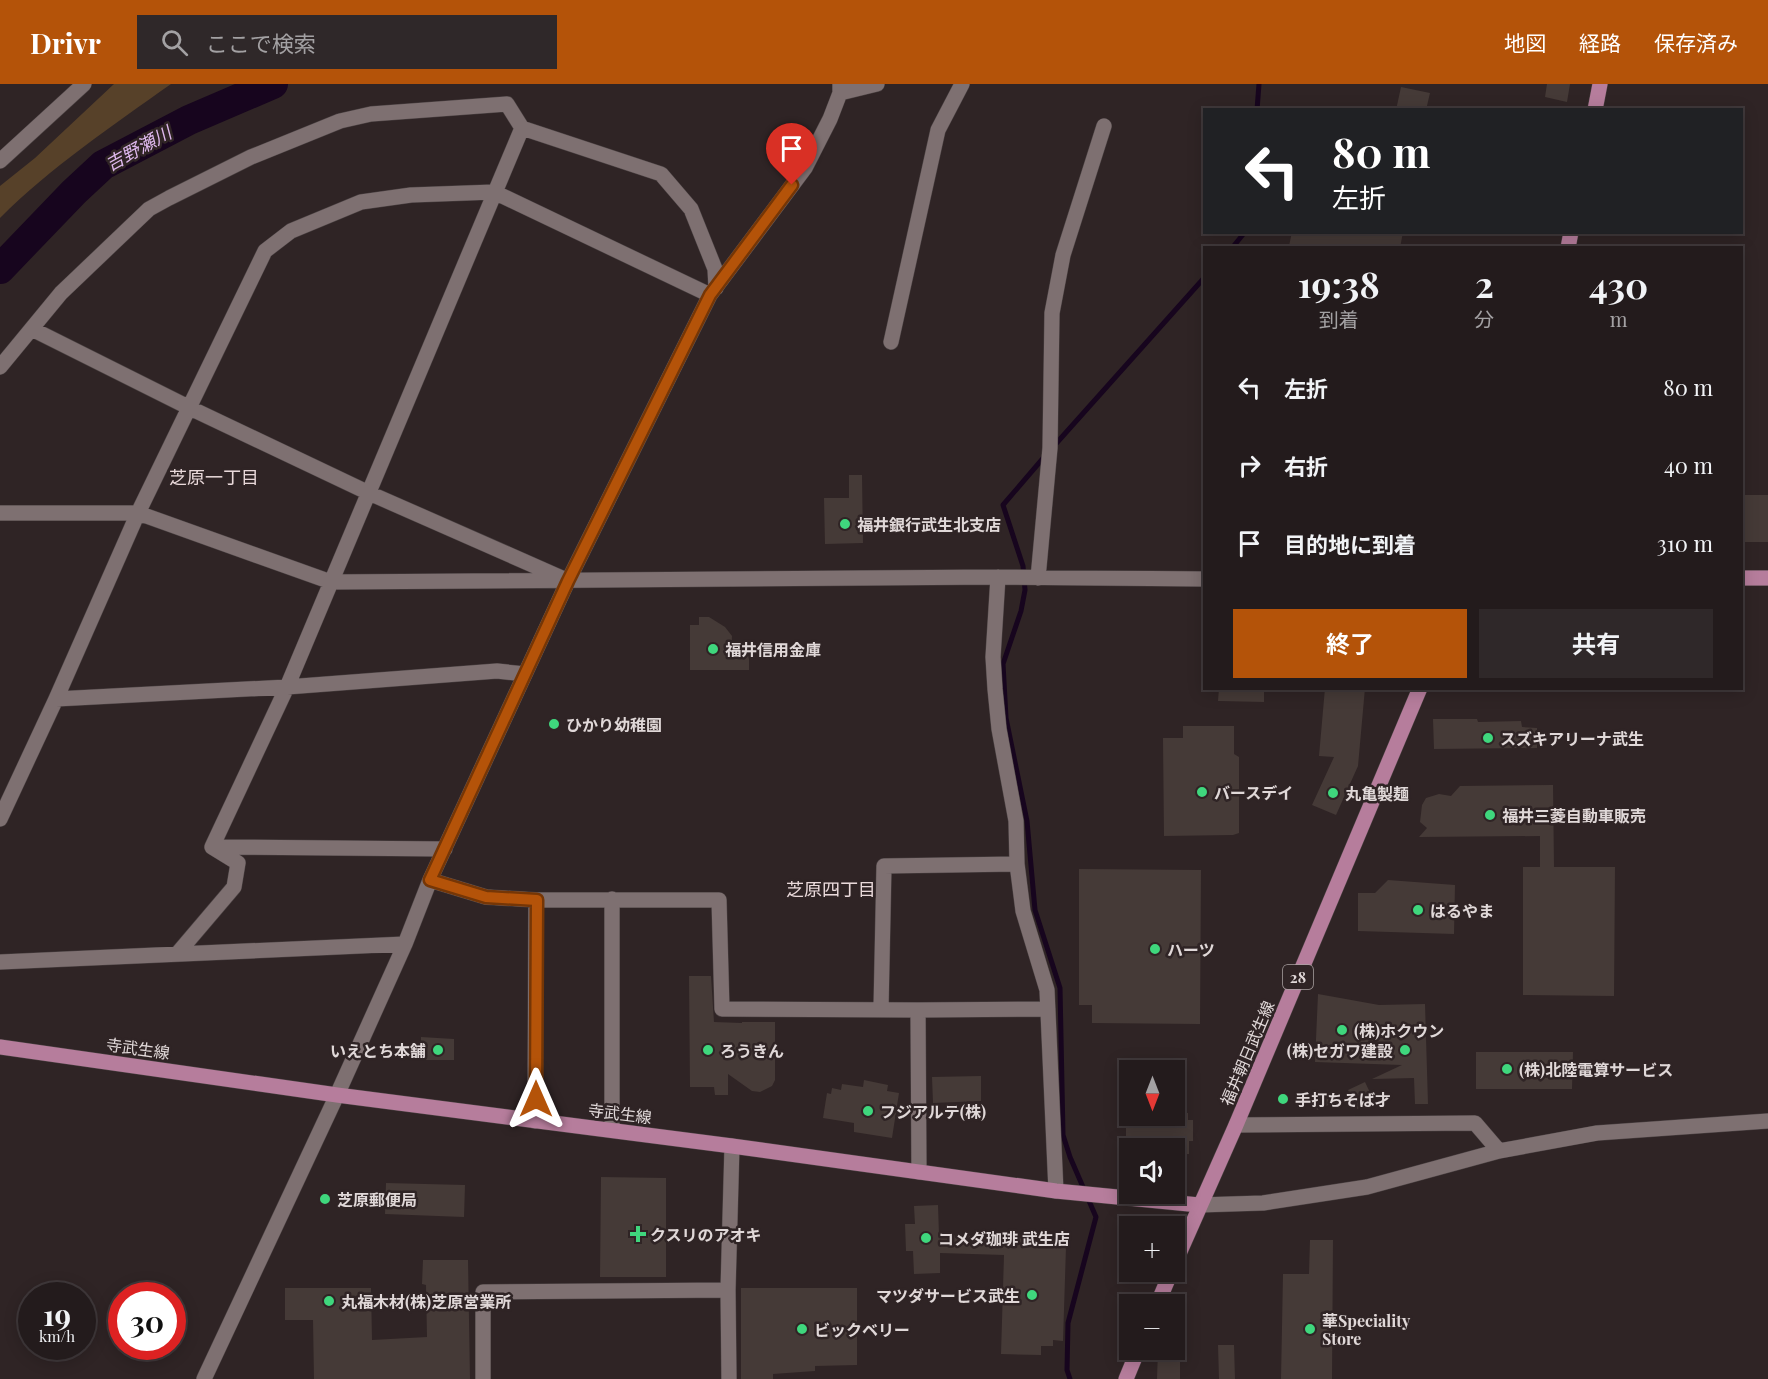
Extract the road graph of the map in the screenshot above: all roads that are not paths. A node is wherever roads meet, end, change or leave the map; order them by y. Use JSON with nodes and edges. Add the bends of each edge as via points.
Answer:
{"nodes":[{"id":1,"x":84,"y":84,"type":"edge"},
{"id":2,"x":877,"y":84,"type":"edge"},
{"id":3,"x":962,"y":84,"type":"edge"},
{"id":4,"x":1600,"y":84,"type":"edge"},
{"id":5,"x":840,"y":89,"type":"edge"},
{"id":6,"x":1595,"y":108,"type":"edge"},
{"id":7,"x":1104,"y":126,"type":"dead end"},
{"id":8,"x":522,"y":128,"type":"junction"},
{"id":9,"x":0,"y":161,"type":"edge"},
{"id":10,"x":494,"y":192,"type":"junction"},
{"id":11,"x":713,"y":292,"type":"junction"},
{"id":12,"x":32,"y":329,"type":"junction"},
{"id":13,"x":891,"y":342,"type":"dead end"},
{"id":14,"x":0,"y":367,"type":"edge"},
{"id":15,"x":190,"y":408,"type":"junction"},
{"id":16,"x":369,"y":493,"type":"junction"},
{"id":17,"x":0,"y":513,"type":"edge"},
{"id":18,"x":138,"y":513,"type":"junction"},
{"id":19,"x":998,"y":577,"type":"junction"},
{"id":20,"x":1038,"y":578,"type":"junction"},
{"id":21,"x":1743,"y":578,"type":"edge"},
{"id":22,"x":1768,"y":578,"type":"edge"},
{"id":23,"x":1203,"y":579,"type":"edge"},
{"id":24,"x":568,"y":581,"type":"junction"},
{"id":25,"x":331,"y":582,"type":"junction"},
{"id":26,"x":525,"y":674,"type":"junction"},
{"id":27,"x":287,"y":687,"type":"junction"},
{"id":28,"x":1419,"y":690,"type":"edge"},
{"id":29,"x":56,"y":699,"type":"junction"},
{"id":30,"x":0,"y":819,"type":"edge"},
{"id":31,"x":212,"y":847,"type":"junction"},
{"id":32,"x":445,"y":849,"type":"junction"},
{"id":33,"x":1017,"y":864,"type":"junction"},
{"id":34,"x":430,"y":880,"type":"junction"},
{"id":35,"x":612,"y":899,"type":"junction"},
{"id":36,"x":537,"y":900,"type":"junction"},
{"id":37,"x":405,"y":944,"type":"junction"},
{"id":38,"x":177,"y":954,"type":"junction"},
{"id":39,"x":0,"y":963,"type":"edge"},
{"id":40,"x":882,"y":1009,"type":"junction"},
{"id":41,"x":1048,"y":1009,"type":"junction"},
{"id":42,"x":918,"y":1010,"type":"junction"},
{"id":43,"x":0,"y":1047,"type":"edge"},
{"id":44,"x":337,"y":1095,"type":"junction"},
{"id":45,"x":535,"y":1121,"type":"junction"},
{"id":46,"x":1768,"y":1121,"type":"edge"},
{"id":47,"x":1236,"y":1125,"type":"junction"},
{"id":48,"x":612,"y":1131,"type":"junction"},
{"id":49,"x":732,"y":1146,"type":"junction"},
{"id":50,"x":1499,"y":1151,"type":"junction"},
{"id":51,"x":919,"y":1172,"type":"junction"},
{"id":52,"x":1056,"y":1191,"type":"junction"},
{"id":53,"x":1200,"y":1205,"type":"junction"},
{"id":54,"x":1185,"y":1239,"type":"edge"},
{"id":55,"x":728,"y":1290,"type":"junction"},
{"id":56,"x":1134,"y":1360,"type":"edge"},
{"id":57,"x":204,"y":1379,"type":"edge"},
{"id":58,"x":483,"y":1379,"type":"edge"},
{"id":59,"x":729,"y":1379,"type":"edge"},
{"id":60,"x":1126,"y":1379,"type":"edge"}],
"edges":[{"from":1,"to":9,"type":"street"},
{"from":2,"to":5,"type":"street"},
{"from":3,"to":13,"type":"street","via":[[938,130]]},
{"from":4,"to":6,"type":"main road"},
{"from":5,"to":11,"type":"street","via":[[830,119],[805,168]]},
{"from":7,"to":20,"type":"street","via":[[1063,255],[1052,313],[1050,448]]},
{"from":8,"to":10,"type":"street"},
{"from":8,"to":11,"type":"street","via":[[661,174],[691,209],[716,269]]},
{"from":8,"to":12,"type":"street","via":[[507,104],[371,114],[340,121],[251,157],[149,209],[61,293]]},
{"from":10,"to":11,"type":"street"},
{"from":10,"to":15,"type":"street","via":[[361,201],[291,231],[265,252]]},
{"from":10,"to":16,"type":"street"},
{"from":11,"to":24,"type":"street"},
{"from":12,"to":14,"type":"street"},
{"from":12,"to":15,"type":"street"},
{"from":15,"to":16,"type":"street"},
{"from":15,"to":18,"type":"street"},
{"from":16,"to":24,"type":"street"},
{"from":16,"to":25,"type":"street"},
{"from":17,"to":18,"type":"street"},
{"from":18,"to":25,"type":"street"},
{"from":18,"to":29,"type":"street"},
{"from":19,"to":20,"type":"street"},
{"from":19,"to":24,"type":"street"},
{"from":19,"to":33,"type":"street","via":[[995,689],[1016,821]]},
{"from":20,"to":23,"type":"street"},
{"from":21,"to":22,"type":"main road"},
{"from":24,"to":25,"type":"street"},
{"from":24,"to":26,"type":"street"},
{"from":25,"to":27,"type":"street"},
{"from":26,"to":27,"type":"street","via":[[497,671]]},
{"from":26,"to":32,"type":"street"},
{"from":27,"to":29,"type":"street"},
{"from":27,"to":31,"type":"street"},
{"from":28,"to":47,"type":"main road","name":"福井朝日武生線","number":"28"},
{"from":29,"to":30,"type":"street"},
{"from":31,"to":32,"type":"street"},
{"from":31,"to":38,"type":"street","via":[[238,863],[234,887]]},
{"from":32,"to":34,"type":"street"},
{"from":33,"to":40,"type":"street","via":[[884,866]]},
{"from":33,"to":41,"type":"street","via":[[1023,911],[1047,990]]},
{"from":34,"to":36,"type":"street","via":[[486,897]]},
{"from":34,"to":37,"type":"street"},
{"from":35,"to":36,"type":"street"},
{"from":35,"to":40,"type":"street","via":[[719,900],[722,1009]]},
{"from":35,"to":48,"type":"street"},
{"from":36,"to":45,"type":"street"},
{"from":37,"to":38,"type":"street"},
{"from":37,"to":44,"type":"street"},
{"from":38,"to":39,"type":"street"},
{"from":40,"to":42,"type":"street"},
{"from":41,"to":42,"type":"street"},
{"from":41,"to":52,"type":"street"},
{"from":42,"to":51,"type":"street"},
{"from":43,"to":44,"type":"main road","name":"寺武生線"},
{"from":44,"to":45,"type":"main road","name":"寺武生線"},
{"from":44,"to":57,"type":"street"},
{"from":45,"to":48,"type":"main road","name":"寺武生線"},
{"from":46,"to":50,"type":"street","via":[[1597,1133]]},
{"from":47,"to":50,"type":"street","via":[[1474,1124]]},
{"from":47,"to":53,"type":"main road","name":"福井朝日武生線","number":"28"},
{"from":48,"to":49,"type":"main road","name":"寺武生線"},
{"from":49,"to":51,"type":"main road","name":"寺武生線"},
{"from":49,"to":55,"type":"street"},
{"from":50,"to":53,"type":"street","via":[[1367,1187],[1263,1203]]},
{"from":51,"to":52,"type":"main road","name":"寺武生線"},
{"from":52,"to":53,"type":"main road","name":"寺武生線"},
{"from":53,"to":54,"type":"main road","name":"福井朝日武生線","number":"28"},
{"from":55,"to":58,"type":"street","via":[[483,1292]]},
{"from":55,"to":59,"type":"street"},
{"from":56,"to":60,"type":"main road"}]}
